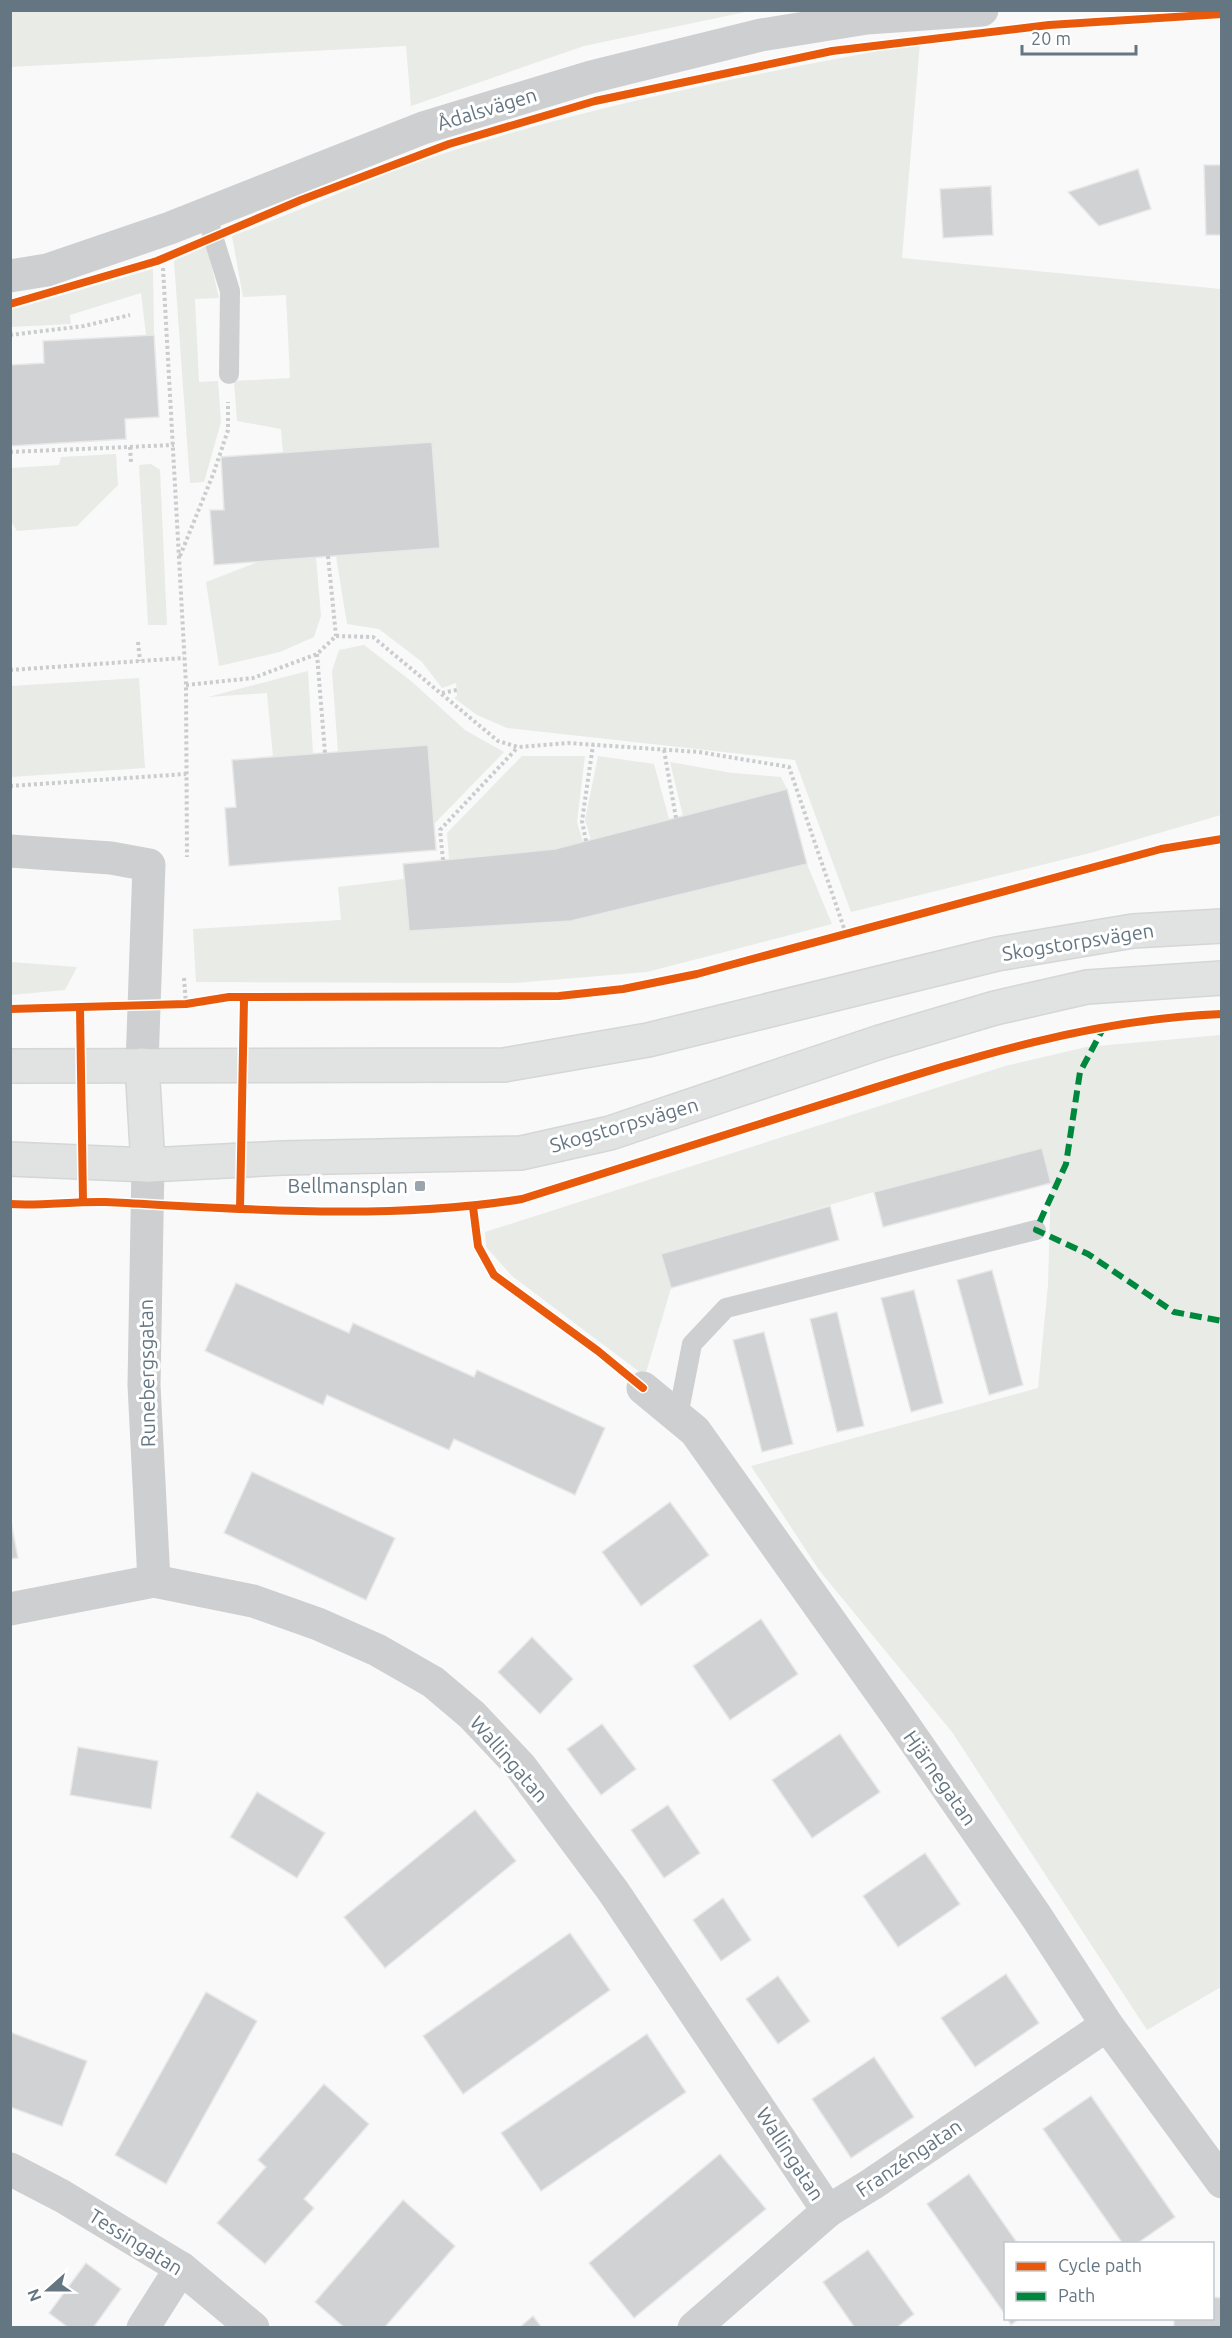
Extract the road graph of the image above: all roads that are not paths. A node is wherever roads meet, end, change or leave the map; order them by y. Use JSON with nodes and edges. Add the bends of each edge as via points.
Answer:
{"nodes":[{"id":1,"x":982,"y":10,"type":"edge"},
{"id":2,"x":206,"y":214,"type":"junction"},
{"id":3,"x":10,"y":276,"type":"edge"},
{"id":4,"x":229,"y":374,"type":"road end"},
{"id":5,"x":10,"y":851,"type":"edge"},
{"id":6,"x":1221,"y":926,"type":"edge"},
{"id":7,"x":1221,"y":978,"type":"edge"},
{"id":8,"x":142,"y":1065,"type":"junction"},
{"id":9,"x":10,"y":1066,"type":"edge"},
{"id":10,"x":10,"y":1159,"type":"edge"},
{"id":11,"x":148,"y":1165,"type":"junction"},
{"id":12,"x":1036,"y":1230,"type":"dead end"},
{"id":13,"x":643,"y":1388,"type":"dead end"},
{"id":14,"x":678,"y":1416,"type":"junction"},
{"id":15,"x":154,"y":1581,"type":"junction"},
{"id":16,"x":10,"y":1609,"type":"edge"},
{"id":17,"x":1107,"y":2025,"type":"junction"},
{"id":18,"x":10,"y":2169,"type":"edge"},
{"id":19,"x":1221,"y":2182,"type":"edge"},
{"id":20,"x":828,"y":2211,"type":"junction"},
{"id":21,"x":181,"y":2268,"type":"junction"},
{"id":22,"x":143,"y":2328,"type":"edge"},
{"id":23,"x":252,"y":2328,"type":"edge"},
{"id":24,"x":694,"y":2328,"type":"edge"}],
"edges":[{"from":1,"to":2,"type":"street","name":"Ådalsvägen","via":[[867,18],[761,35],[591,77],[423,128]]},
{"from":2,"to":3,"type":"street","name":"Ådalsvägen","via":[[47,270]]},
{"from":2,"to":4,"type":"lane","via":[[230,291]]},
{"from":5,"to":8,"type":"street","via":[[111,858],[149,865]]},
{"from":6,"to":8,"type":"main road","name":"Skogstorpsvägen","via":[[1133,931],[997,954],[648,1040],[504,1065]]},
{"from":7,"to":11,"type":"main road","name":"Skogstorpsvägen","via":[[1087,987],[995,1008],[880,1042],[610,1133],[521,1153]]},
{"from":8,"to":9,"type":"main road","name":"Skogstorpsvägen"},
{"from":8,"to":11,"type":"main road"},
{"from":10,"to":11,"type":"main road","name":"Skogstorpsvägen"},
{"from":11,"to":15,"type":"street","name":"Runebergsgatan","via":[[144,1385]]},
{"from":12,"to":14,"type":"lane","via":[[726,1308],[692,1344]]},
{"from":13,"to":14,"type":"street","name":"Hjärnegatan"},
{"from":14,"to":17,"type":"street","name":"Hjärnegatan","via":[[695,1431],[892,1708]]},
{"from":15,"to":16,"type":"street","name":"Wallingatan"},
{"from":15,"to":20,"type":"street","name":"Wallingatan","via":[[253,1601],[318,1624],[377,1650],[433,1682],[472,1715],[521,1767],[613,1891]]},
{"from":17,"to":19,"type":"street","name":"Hjärnegatan"},
{"from":17,"to":20,"type":"street","name":"Franzéngatan"},
{"from":18,"to":21,"type":"street","name":"Tessingatan"},
{"from":20,"to":24,"type":"street","name":"Franzéngatan"},
{"from":21,"to":22,"type":"street"},
{"from":21,"to":23,"type":"street","name":"Tessingatan"}]}
